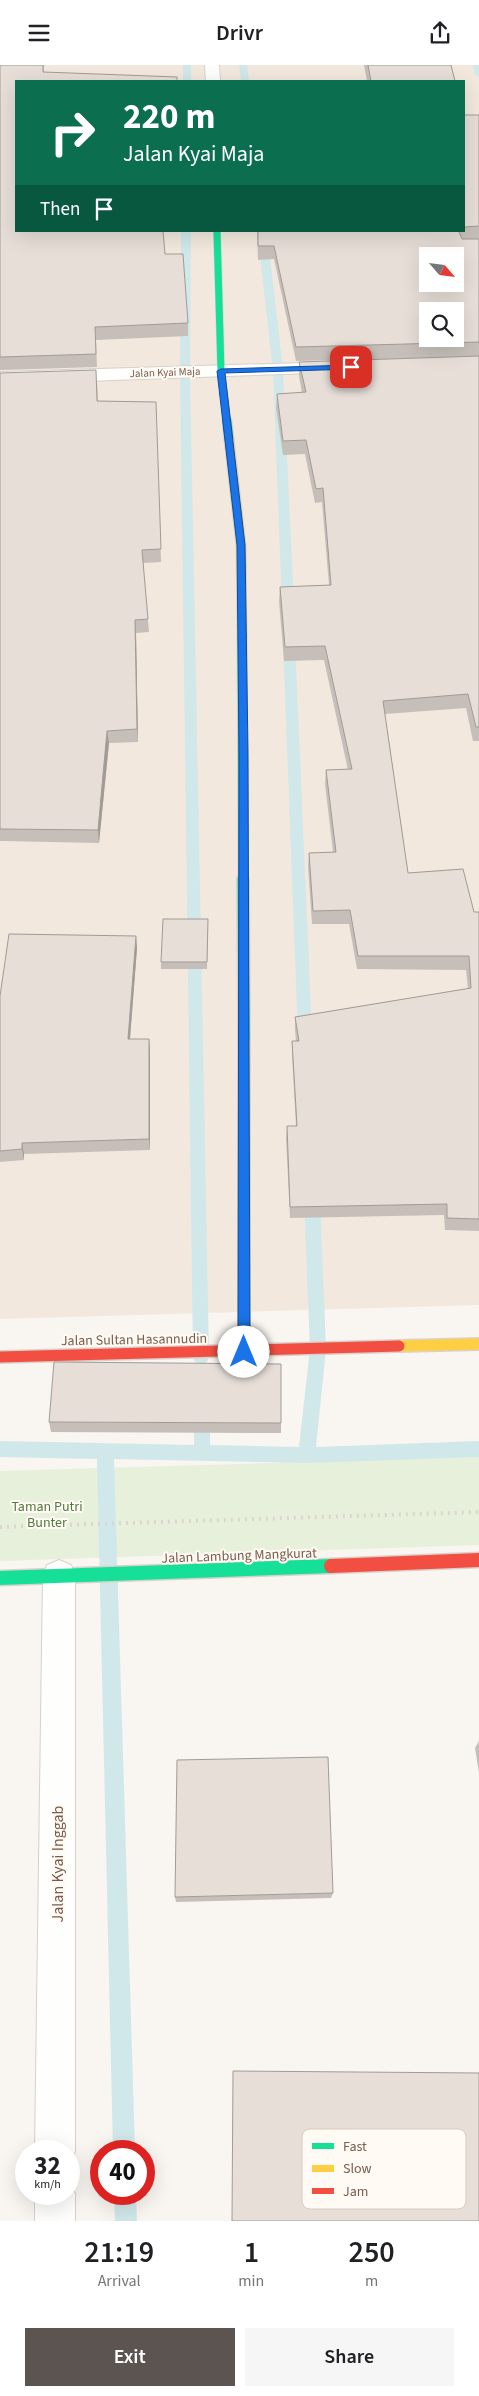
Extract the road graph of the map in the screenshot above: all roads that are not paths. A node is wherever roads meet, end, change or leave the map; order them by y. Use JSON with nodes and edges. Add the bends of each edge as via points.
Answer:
{"nodes":[{"id":1,"x":212,"y":65,"type":"edge"},
{"id":2,"x":213,"y":80,"type":"edge"},
{"id":3,"x":218,"y":232,"type":"edge"},
{"id":4,"x":355,"y":367,"type":"edge"},
{"id":5,"x":221,"y":371,"type":"junction"},
{"id":6,"x":0,"y":377,"type":"edge"},
{"id":7,"x":479,"y":1345,"type":"edge"},
{"id":8,"x":244,"y":1352,"type":"junction"},
{"id":9,"x":0,"y":1357,"type":"edge"},
{"id":10,"x":479,"y":1561,"type":"edge"},
{"id":11,"x":59,"y":1577,"type":"junction"},
{"id":12,"x":0,"y":1578,"type":"edge"},
{"id":13,"x":55,"y":2140,"type":"edge"},
{"id":14,"x":55,"y":2205,"type":"edge"},
{"id":15,"x":55,"y":2221,"type":"edge"}],
"edges":[{"from":1,"to":2,"type":"street"},
{"from":3,"to":5,"type":"street"},
{"from":4,"to":5,"type":"street","name":"Jalan Kyai Maja"},
{"from":5,"to":6,"type":"street","name":"Jalan Kyai Maja"},
{"from":5,"to":8,"type":"street","via":[[241,545]]},
{"from":7,"to":8,"type":"street","name":"Jalan Sultan Hasannudin"},
{"from":8,"to":9,"type":"street","name":"Jalan Sultan Hasannudin"},
{"from":10,"to":11,"type":"street","name":"Jalan Lambung Mangkurat"},
{"from":11,"to":12,"type":"street","name":"Jalan Lambung Mangkurat"},
{"from":11,"to":13,"type":"street","name":"Jalan Kyai Inggab"},
{"from":14,"to":15,"type":"street"}]}
